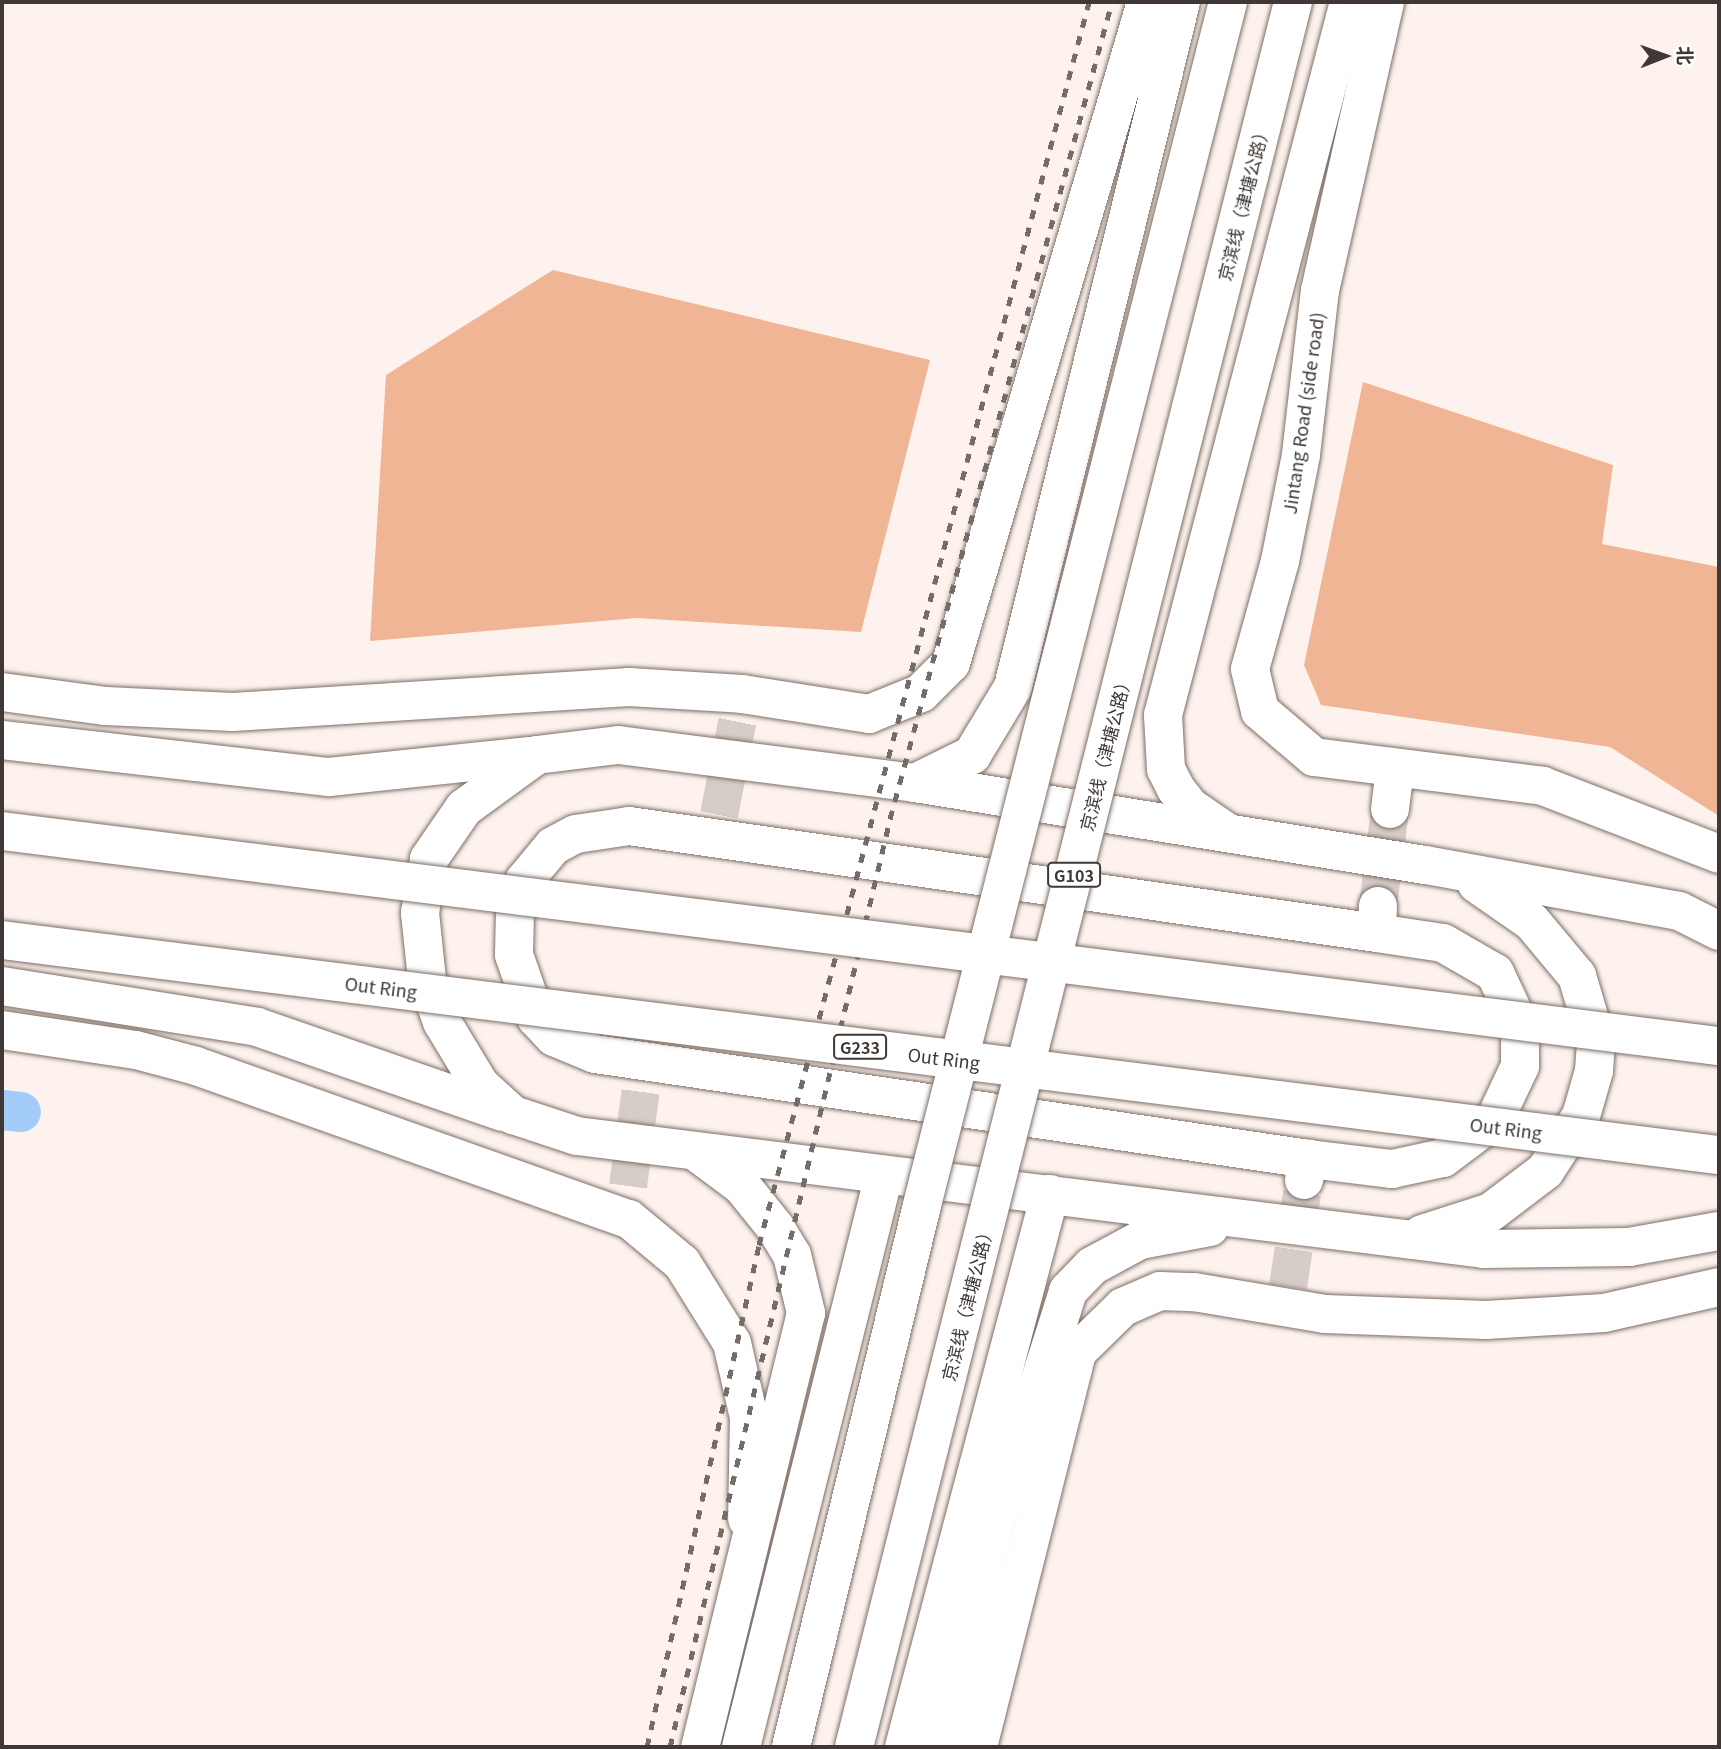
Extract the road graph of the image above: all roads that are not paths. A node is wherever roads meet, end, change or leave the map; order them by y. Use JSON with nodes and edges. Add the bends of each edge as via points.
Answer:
{"nodes":[{"id":1,"x":1146,"y":2,"type":"edge"},
{"id":2,"x":1181,"y":2,"type":"edge"},
{"id":3,"x":1228,"y":2,"type":"edge"},
{"id":4,"x":1293,"y":2,"type":"edge"},
{"id":5,"x":1349,"y":2,"type":"edge"},
{"id":6,"x":1385,"y":2,"type":"edge"},
{"id":7,"x":2,"y":692,"type":"edge"},
{"id":8,"x":2,"y":740,"type":"edge"},
{"id":9,"x":537,"y":755,"type":"junction"},
{"id":10,"x":1395,"y":768,"type":"junction"},
{"id":11,"x":915,"y":783,"type":"junction"},
{"id":12,"x":1390,"y":809,"type":"tunnel mouth"},
{"id":13,"x":2,"y":831,"type":"edge"},
{"id":14,"x":1228,"y":833,"type":"junction"},
{"id":15,"x":1719,"y":855,"type":"edge"},
{"id":16,"x":1465,"y":877,"type":"junction"},
{"id":17,"x":1719,"y":931,"type":"edge"},
{"id":18,"x":2,"y":940,"type":"edge"},
{"id":19,"x":2,"y":986,"type":"edge"},
{"id":20,"x":2,"y":1030,"type":"edge"},
{"id":21,"x":1719,"y":1046,"type":"edge"},
{"id":22,"x":513,"y":1115,"type":"junction"},
{"id":23,"x":697,"y":1153,"type":"junction"},
{"id":24,"x":1719,"y":1155,"type":"edge"},
{"id":25,"x":1307,"y":1169,"type":"joint"},
{"id":26,"x":884,"y":1175,"type":"junction"},
{"id":27,"x":1050,"y":1194,"type":"junction"},
{"id":28,"x":1275,"y":1224,"type":"junction"},
{"id":29,"x":1719,"y":1231,"type":"edge"},
{"id":30,"x":1393,"y":1241,"type":"junction"},
{"id":31,"x":1719,"y":1287,"type":"edge"},
{"id":32,"x":739,"y":1597,"type":"junction"},
{"id":33,"x":700,"y":1747,"type":"edge"},
{"id":34,"x":741,"y":1747,"type":"edge"},
{"id":35,"x":791,"y":1747,"type":"edge"},
{"id":36,"x":854,"y":1747,"type":"edge"},
{"id":37,"x":904,"y":1747,"type":"edge"},
{"id":38,"x":940,"y":1747,"type":"edge"},
{"id":39,"x":978,"y":1747,"type":"edge"}],
"edges":[{"from":1,"to":7,"type":"main road","via":[[951,663],[922,692],[869,714],[741,704],[629,687],[233,712],[106,706]]},
{"from":2,"to":11,"type":"main road","via":[[1013,687],[972,755]]},
{"from":3,"to":35,"type":"main road","bridge":true,"via":[[922,1205]]},
{"from":4,"to":36,"type":"main road","name":"京滨线（津塘公路）","number":"G103","bridge":true},
{"from":5,"to":14,"type":"main road","via":[[1163,715],[1166,769],[1176,789]]},
{"from":6,"to":10,"type":"main road","name":"Jintang Road (side road)","via":[[1320,290],[1301,455],[1280,561],[1250,669],[1260,711],[1294,744],[1314,757]]},
{"from":8,"to":9,"type":"main road","via":[[330,777]]},
{"from":9,"to":11,"type":"main road","via":[[618,744]]},
{"from":9,"to":22,"type":"main road","via":[[464,808],[429,859],[420,900],[421,946],[442,1022],[480,1085]]},
{"from":10,"to":12,"type":"main road"},
{"from":10,"to":15,"type":"main road","name":"Jintang Road (side road)","via":[[1543,786]]},
{"from":11,"to":14,"type":"main road"},
{"from":13,"to":21,"type":"main road","bridge":true},
{"from":14,"to":16,"type":"main road"},
{"from":16,"to":17,"type":"main road","via":[[1679,911]]},
{"from":16,"to":30,"type":"main road","via":[[1532,922],[1577,976],[1596,1040],[1590,1095],[1559,1154],[1513,1199],[1465,1224]]},
{"from":18,"to":24,"type":"main road","name":"Out Ring","number":"G233","bridge":true},
{"from":19,"to":22,"type":"main road","via":[[257,1027]]},
{"from":20,"to":32,"type":"main road","via":[[136,1050],[197,1066],[629,1202],[682,1263],[732,1343],[749,1418]]},
{"from":22,"to":23,"type":"main road","via":[[577,1136]]},
{"from":23,"to":26,"type":"main road"},
{"from":23,"to":32,"type":"main road","via":[[742,1186],[775,1227],[792,1255],[806,1313]]},
{"from":25,"to":25,"type":"main road","via":[[1392,1169],[1443,1158],[1495,1119],[1520,1066],[1520,1026],[1495,973],[1443,943],[1377,920],[718,827],[598,828],[553,846],[524,881],[515,910],[514,955],[536,1018],[575,1046],[644,1074]]},
{"from":26,"to":27,"type":"main road"},
{"from":26,"to":34,"type":"main road"},
{"from":27,"to":28,"type":"main road"},
{"from":27,"to":37,"type":"main road"},
{"from":28,"to":30,"type":"main road"},
{"from":28,"to":38,"type":"main road","via":[[1140,1240],[1092,1266],[1068,1291],[999,1508]]},
{"from":29,"to":30,"type":"main road","via":[[1552,1252]]},
{"from":31,"to":39,"type":"main road","via":[[1604,1313],[1486,1320],[1289,1297],[1160,1292],[1123,1307],[1077,1352]]},
{"from":32,"to":33,"type":"main road"}]}
